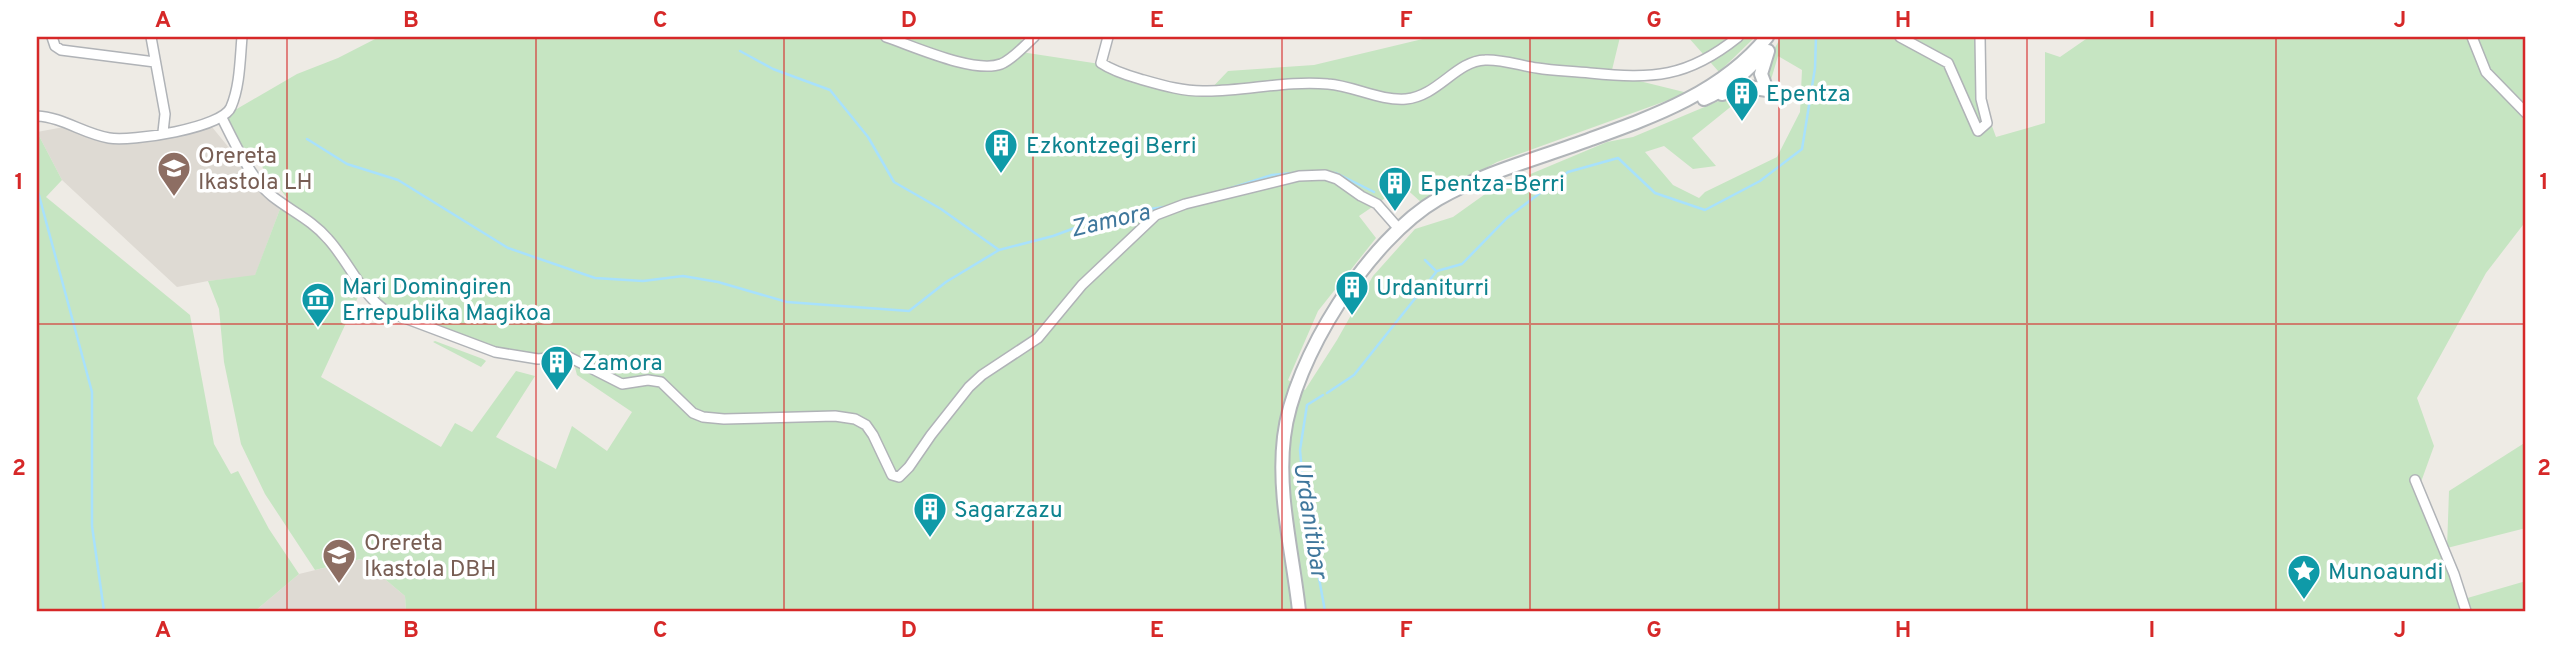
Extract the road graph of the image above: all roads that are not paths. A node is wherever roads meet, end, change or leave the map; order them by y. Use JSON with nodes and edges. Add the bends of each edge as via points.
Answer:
{"nodes":[{"id":1,"x":52,"y":37,"type":"edge"},
{"id":2,"x":151,"y":37,"type":"edge"},
{"id":3,"x":242,"y":37,"type":"edge"},
{"id":4,"x":886,"y":37,"type":"edge"},
{"id":5,"x":1034,"y":37,"type":"edge"},
{"id":6,"x":1108,"y":37,"type":"edge"},
{"id":7,"x":1738,"y":37,"type":"edge"},
{"id":8,"x":1900,"y":37,"type":"edge"},
{"id":9,"x":1980,"y":37,"type":"edge"},
{"id":10,"x":2472,"y":37,"type":"edge"},
{"id":11,"x":1769,"y":38,"type":"edge"},
{"id":12,"x":155,"y":62,"type":"junction"},
{"id":13,"x":1730,"y":73,"type":"junction"},
{"id":14,"x":1749,"y":74,"type":"junction"},
{"id":15,"x":1708,"y":97,"type":"junction"},
{"id":16,"x":1660,"y":113,"type":"junction"},
{"id":17,"x":2526,"y":113,"type":"edge"},
{"id":18,"x":37,"y":116,"type":"edge"},
{"id":19,"x":222,"y":118,"type":"junction"},
{"id":20,"x":163,"y":132,"type":"junction"},
{"id":21,"x":1399,"y":229,"type":"junction"},
{"id":22,"x":2416,"y":480,"type":"dead end"},
{"id":23,"x":1299,"y":611,"type":"edge"},
{"id":24,"x":2466,"y":611,"type":"edge"}],
"edges":[{"from":1,"to":12,"type":"street","via":[[61,50]]},
{"from":2,"to":12,"type":"street"},
{"from":3,"to":19,"type":"street","via":[[231,109]]},
{"from":4,"to":5,"type":"street","via":[[981,66],[1002,64]]},
{"from":6,"to":7,"type":"street","via":[[1101,63],[1160,85],[1208,92],[1270,84],[1329,84],[1399,99],[1433,90],[1482,60],[1554,71],[1660,76],[1706,60]]},
{"from":8,"to":9,"type":"street","via":[[1948,63],[1978,131],[1987,123],[1981,99]]},
{"from":10,"to":17,"type":"street","via":[[2486,72]]},
{"from":11,"to":13,"type":"main road"},
{"from":11,"to":14,"type":"main road"},
{"from":11,"to":15,"type":"main road","via":[[1761,74],[1767,90],[1748,87]]},
{"from":12,"to":20,"type":"street"},
{"from":13,"to":14,"type":"main road"},
{"from":13,"to":16,"type":"main road"},
{"from":14,"to":15,"type":"main road"},
{"from":15,"to":16,"type":"main road"},
{"from":16,"to":21,"type":"main road","via":[[1466,184]]},
{"from":18,"to":20,"type":"street","via":[[108,138]]},
{"from":19,"to":20,"type":"street","via":[[197,128]]},
{"from":19,"to":21,"type":"street","via":[[264,189],[318,227],[372,300],[386,311],[495,352],[538,359],[567,356],[622,384],[661,382],[703,417],[855,419],[866,425],[892,475],[899,477],[969,387],[1038,338],[1082,285],[1156,215],[1299,176],[1325,175],[1377,204]]},
{"from":21,"to":23,"type":"main road","via":[[1316,339],[1293,396],[1282,467]]},
{"from":22,"to":24,"type":"street"}]}
